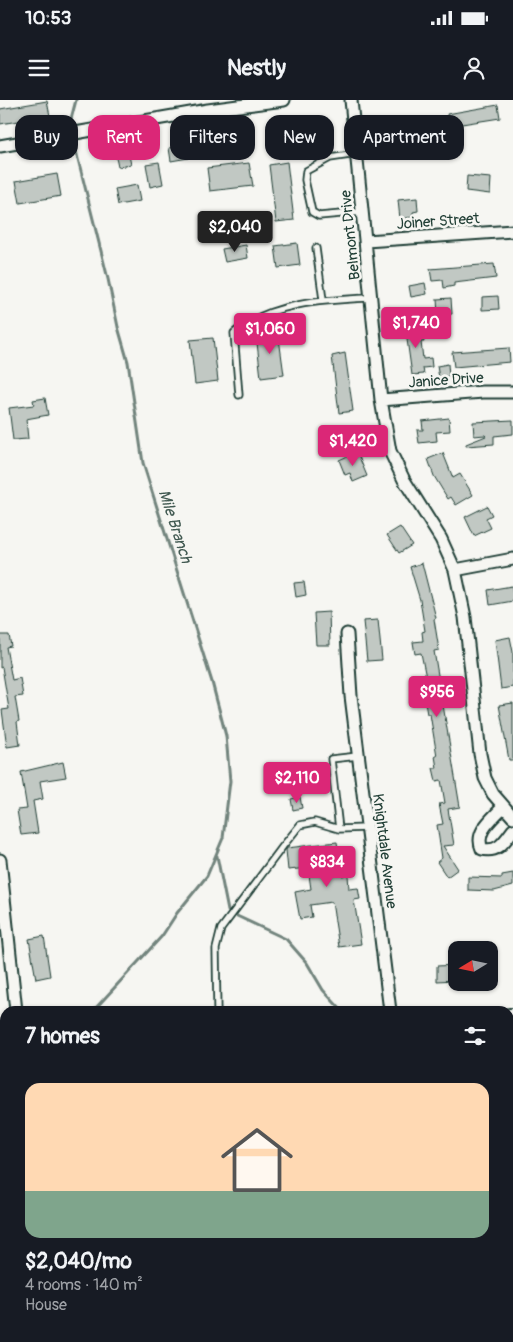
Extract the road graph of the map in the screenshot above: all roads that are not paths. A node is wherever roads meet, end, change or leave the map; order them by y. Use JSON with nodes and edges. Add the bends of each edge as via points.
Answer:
{"nodes":[{"id":1,"x":284,"y":100,"type":"edge"},
{"id":2,"x":352,"y":100,"type":"edge"},
{"id":3,"x":206,"y":105,"type":"edge"},
{"id":4,"x":353,"y":115,"type":"edge"},
{"id":5,"x":0,"y":146,"type":"edge"},
{"id":6,"x":344,"y":156,"type":"edge"},
{"id":7,"x":358,"y":160,"type":"edge"},
{"id":8,"x":363,"y":212,"type":"junction"},
{"id":9,"x":513,"y":231,"type":"edge"},
{"id":10,"x":366,"y":241,"type":"junction"},
{"id":11,"x":316,"y":248,"type":"dead end"},
{"id":12,"x":371,"y":298,"type":"junction"},
{"id":13,"x":323,"y":300,"type":"junction"},
{"id":14,"x":513,"y":392,"type":"edge"},
{"id":15,"x":239,"y":395,"type":"dead end"},
{"id":16,"x":381,"y":400,"type":"junction"},
{"id":17,"x":513,"y":559,"type":"edge"},
{"id":18,"x":455,"y":570,"type":"junction"},
{"id":19,"x":347,"y":634,"type":"dead end"},
{"id":20,"x":358,"y":756,"type":"junction"},
{"id":21,"x":503,"y":807,"type":"junction"},
{"id":22,"x":513,"y":817,"type":"edge"},
{"id":23,"x":366,"y":828,"type":"junction"},
{"id":24,"x":338,"y":829,"type":"junction"},
{"id":25,"x":513,"y":830,"type":"edge"},
{"id":26,"x":0,"y":860,"type":"edge"},
{"id":27,"x":15,"y":1006,"type":"edge"},
{"id":28,"x":216,"y":1006,"type":"edge"},
{"id":29,"x":389,"y":1006,"type":"edge"}],
"edges":[{"from":1,"to":3,"type":"street"},
{"from":2,"to":4,"type":"street","name":"Belmont Drive"},
{"from":3,"to":5,"type":"street"},
{"from":6,"to":8,"type":"lane","via":[[330,158],[306,171],[312,212],[319,216]]},
{"from":7,"to":8,"type":"street","name":"Belmont Drive"},
{"from":8,"to":10,"type":"street","name":"Belmont Drive"},
{"from":9,"to":10,"type":"street","name":"Joiner Street"},
{"from":10,"to":12,"type":"street","name":"Belmont Drive"},
{"from":11,"to":13,"type":"lane"},
{"from":12,"to":13,"type":"lane"},
{"from":12,"to":16,"type":"street","name":"Belmont Drive"},
{"from":13,"to":15,"type":"lane","via":[[247,322],[234,333]]},
{"from":14,"to":16,"type":"street","name":"Janice Drive"},
{"from":16,"to":18,"type":"street","name":"Belmont Drive","via":[[390,451],[441,539]]},
{"from":17,"to":18,"type":"street"},
{"from":18,"to":21,"type":"street","name":"Belmont Drive","via":[[465,617],[480,754],[485,778]]},
{"from":19,"to":20,"type":"street","name":"Knightdale Avenue"},
{"from":20,"to":23,"type":"street","name":"Knightdale Avenue"},
{"from":20,"to":24,"type":"lane","via":[[331,759]]},
{"from":21,"to":22,"type":"street","name":"Belmont Drive"},
{"from":21,"to":25,"type":"street","via":[[481,833],[479,843],[482,849],[490,851],[499,848]]},
{"from":23,"to":24,"type":"lane"},
{"from":23,"to":29,"type":"street","name":"Knightdale Avenue"},
{"from":24,"to":28,"type":"lane","via":[[315,822],[300,825],[221,929],[216,949]]},
{"from":26,"to":27,"type":"street"}]}
